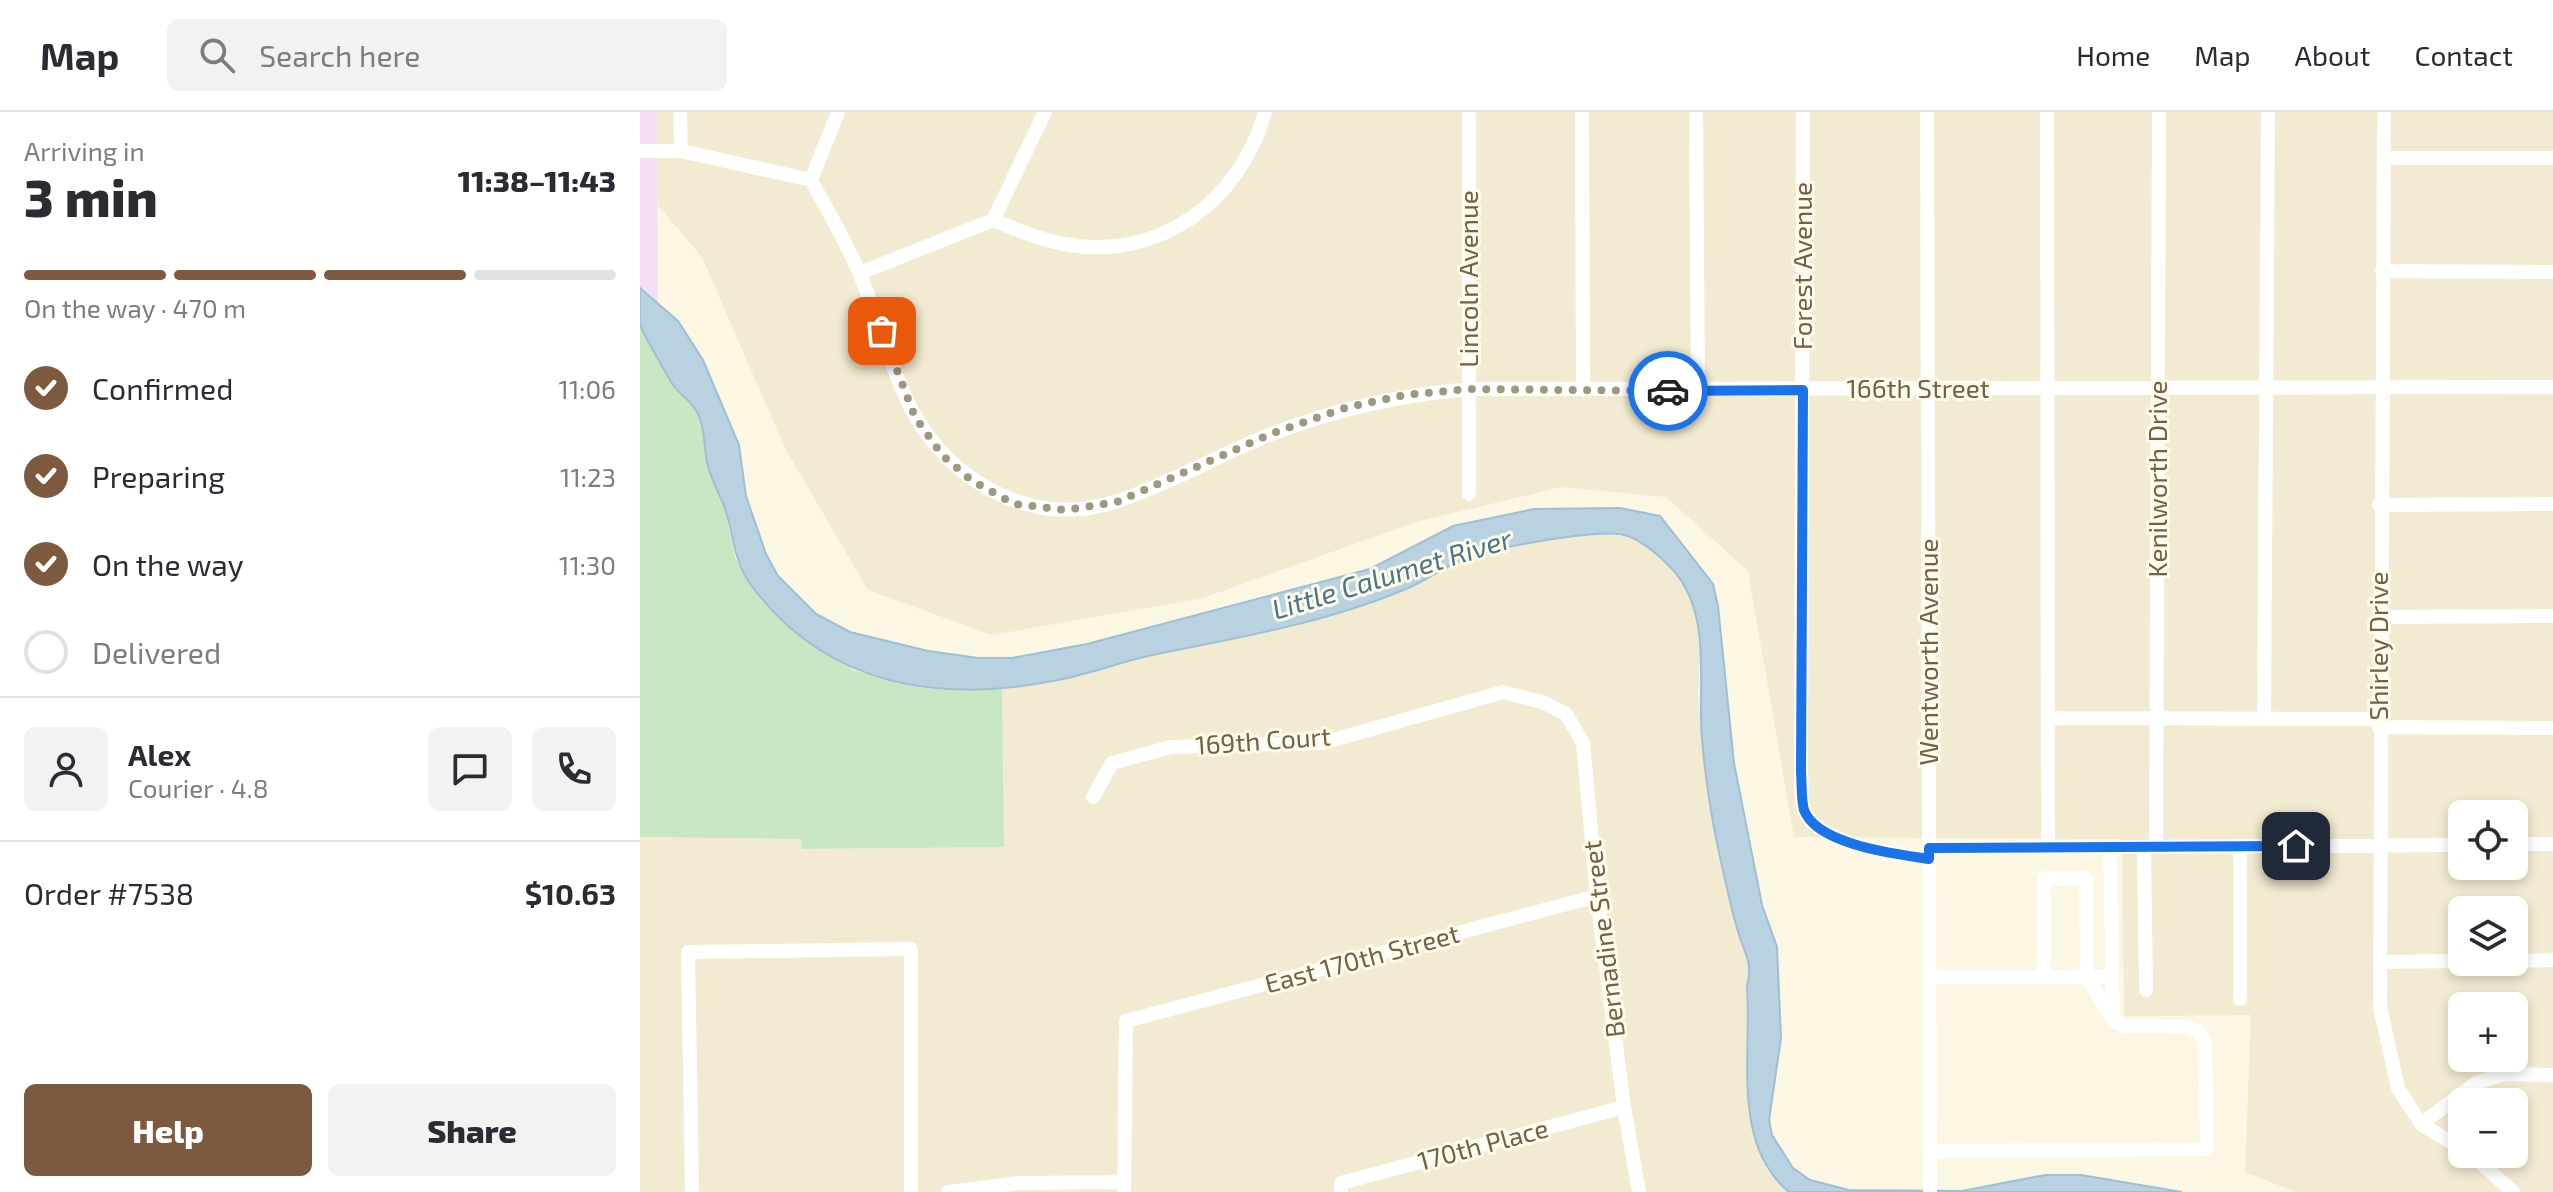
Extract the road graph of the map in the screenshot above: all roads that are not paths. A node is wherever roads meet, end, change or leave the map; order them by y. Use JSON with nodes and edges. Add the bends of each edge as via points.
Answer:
{"nodes":[{"id":1,"x":680,"y":112,"type":"edge"},
{"id":2,"x":838,"y":112,"type":"edge"},
{"id":3,"x":1045,"y":112,"type":"edge"},
{"id":4,"x":1265,"y":112,"type":"edge"},
{"id":5,"x":1469,"y":112,"type":"edge"},
{"id":6,"x":1582,"y":112,"type":"edge"},
{"id":7,"x":1696,"y":112,"type":"edge"},
{"id":8,"x":1803,"y":112,"type":"edge"},
{"id":9,"x":1927,"y":112,"type":"edge"},
{"id":10,"x":2047,"y":112,"type":"edge"},
{"id":11,"x":2159,"y":112,"type":"edge"},
{"id":12,"x":2268,"y":112,"type":"edge"},
{"id":13,"x":2384,"y":112,"type":"edge"},
{"id":14,"x":640,"y":151,"type":"edge"},
{"id":15,"x":681,"y":151,"type":"junction"},
{"id":16,"x":2384,"y":158,"type":"junction"},
{"id":17,"x":2553,"y":158,"type":"edge"},
{"id":18,"x":811,"y":180,"type":"junction"},
{"id":19,"x":993,"y":220,"type":"junction"},
{"id":20,"x":2382,"y":271,"type":"junction"},
{"id":21,"x":2553,"y":272,"type":"edge"},
{"id":22,"x":860,"y":273,"type":"junction"},
{"id":23,"x":2380,"y":386,"type":"junction"},
{"id":24,"x":2553,"y":387,"type":"edge"},
{"id":25,"x":2266,"y":388,"type":"junction"},
{"id":26,"x":1469,"y":389,"type":"junction"},
{"id":27,"x":1929,"y":389,"type":"junction"},
{"id":28,"x":2046,"y":389,"type":"junction"},
{"id":29,"x":2158,"y":389,"type":"junction"},
{"id":30,"x":1583,"y":390,"type":"junction"},
{"id":31,"x":1803,"y":390,"type":"junction"},
{"id":32,"x":1698,"y":391,"type":"junction"},
{"id":33,"x":1469,"y":494,"type":"dead end"},
{"id":34,"x":2553,"y":504,"type":"edge"},
{"id":35,"x":2379,"y":505,"type":"junction"},
{"id":36,"x":2553,"y":616,"type":"edge"},
{"id":37,"x":2379,"y":617,"type":"junction"},
{"id":38,"x":1545,"y":703,"type":"joint"},
{"id":39,"x":2048,"y":718,"type":"junction"},
{"id":40,"x":2157,"y":719,"type":"junction"},
{"id":41,"x":2264,"y":719,"type":"junction"},
{"id":42,"x":2379,"y":723,"type":"junction"},
{"id":43,"x":2553,"y":728,"type":"edge"},
{"id":44,"x":1093,"y":797,"type":"dead end"},
{"id":45,"x":2528,"y":844,"type":"edge"},
{"id":46,"x":2553,"y":844,"type":"edge"},
{"id":47,"x":2379,"y":845,"type":"junction"},
{"id":48,"x":2448,"y":845,"type":"edge"},
{"id":49,"x":2240,"y":846,"type":"junction"},
{"id":50,"x":2048,"y":847,"type":"junction"},
{"id":51,"x":2110,"y":847,"type":"junction"},
{"id":52,"x":2150,"y":847,"type":"junction"},
{"id":53,"x":1929,"y":853,"type":"junction"},
{"id":54,"x":2110,"y":877,"type":"junction"},
{"id":55,"x":2086,"y":878,"type":"junction"},
{"id":56,"x":1597,"y":896,"type":"junction"},
{"id":57,"x":2553,"y":960,"type":"edge"},
{"id":58,"x":2448,"y":961,"type":"edge"},
{"id":59,"x":2528,"y":961,"type":"edge"},
{"id":60,"x":2380,"y":962,"type":"junction"},
{"id":61,"x":1929,"y":977,"type":"junction"},
{"id":62,"x":2044,"y":977,"type":"junction"},
{"id":63,"x":2087,"y":977,"type":"junction"},
{"id":64,"x":2112,"y":977,"type":"junction"},
{"id":65,"x":2146,"y":990,"type":"dead end"},
{"id":66,"x":2240,"y":999,"type":"dead end"},
{"id":67,"x":2113,"y":1021,"type":"junction"},
{"id":68,"x":2553,"y":1075,"type":"edge"},
{"id":69,"x":1624,"y":1107,"type":"junction"},
{"id":70,"x":2421,"y":1124,"type":"junction"},
{"id":71,"x":2448,"y":1140,"type":"edge"},
{"id":72,"x":1930,"y":1151,"type":"junction"},
{"id":73,"x":2486,"y":1168,"type":"edge"},
{"id":74,"x":1124,"y":1187,"type":"edge"},
{"id":75,"x":1341,"y":1188,"type":"edge"},
{"id":76,"x":692,"y":1192,"type":"edge"},
{"id":77,"x":911,"y":1192,"type":"edge"},
{"id":78,"x":948,"y":1192,"type":"edge"},
{"id":79,"x":1639,"y":1192,"type":"edge"},
{"id":80,"x":1930,"y":1192,"type":"edge"},
{"id":81,"x":2513,"y":1192,"type":"edge"}],
"edges":[{"from":1,"to":15,"type":"street"},
{"from":2,"to":18,"type":"street"},
{"from":3,"to":19,"type":"street"},
{"from":4,"to":19,"type":"street","via":[[1244,164],[1223,193],[1148,241],[1090,248]]},
{"from":5,"to":26,"type":"street","name":"Lincoln Avenue"},
{"from":6,"to":30,"type":"street"},
{"from":7,"to":32,"type":"street"},
{"from":8,"to":31,"type":"street","name":"Forest Avenue"},
{"from":9,"to":27,"type":"street","name":"Wentworth Avenue"},
{"from":10,"to":28,"type":"street"},
{"from":11,"to":29,"type":"street","name":"Kenilworth Drive"},
{"from":12,"to":25,"type":"street"},
{"from":13,"to":16,"type":"street","name":"Shirley Drive"},
{"from":14,"to":15,"type":"street"},
{"from":15,"to":18,"type":"street"},
{"from":16,"to":17,"type":"street"},
{"from":16,"to":20,"type":"street","name":"Shirley Drive"},
{"from":18,"to":22,"type":"street","name":"166th Street"},
{"from":19,"to":22,"type":"street"},
{"from":20,"to":21,"type":"street"},
{"from":20,"to":23,"type":"street","name":"Shirley Drive"},
{"from":22,"to":26,"type":"street","name":"166th Street","via":[[915,417],[942,455],[971,480],[1014,504],[1066,510],[1117,502],[1273,433],[1348,407]]},
{"from":23,"to":24,"type":"street","name":"166th Street"},
{"from":23,"to":25,"type":"street","name":"166th Street"},
{"from":23,"to":35,"type":"street","name":"Shirley Drive"},
{"from":25,"to":29,"type":"street","name":"166th Street"},
{"from":25,"to":41,"type":"street"},
{"from":26,"to":30,"type":"street","name":"166th Street"},
{"from":26,"to":33,"type":"street","name":"Lincoln Avenue"},
{"from":27,"to":28,"type":"street","name":"166th Street"},
{"from":27,"to":31,"type":"street","name":"166th Street"},
{"from":27,"to":53,"type":"street","name":"Wentworth Avenue"},
{"from":28,"to":29,"type":"street","name":"166th Street"},
{"from":28,"to":39,"type":"street"},
{"from":29,"to":40,"type":"street","name":"Kenilworth Drive"},
{"from":30,"to":32,"type":"street","name":"166th Street"},
{"from":31,"to":32,"type":"street","name":"166th Street"},
{"from":31,"to":53,"type":"street","name":"Forest Avenue","via":[[1804,809],[1812,822],[1867,849]]},
{"from":34,"to":35,"type":"street"},
{"from":35,"to":37,"type":"street","name":"Shirley Drive"},
{"from":36,"to":37,"type":"street"},
{"from":37,"to":42,"type":"street","name":"Shirley Drive"},
{"from":38,"to":44,"type":"street","name":"169th Court","via":[[1503,692],[1322,743],[1171,747],[1112,763]]},
{"from":38,"to":56,"type":"street","name":"Bernadine Street","via":[[1566,714],[1583,743]]},
{"from":39,"to":40,"type":"street"},
{"from":39,"to":50,"type":"street"},
{"from":40,"to":41,"type":"street"},
{"from":40,"to":52,"type":"street","name":"Kenilworth Drive"},
{"from":41,"to":42,"type":"street"},
{"from":42,"to":43,"type":"street"},
{"from":42,"to":47,"type":"street","name":"Shirley Drive"},
{"from":45,"to":46,"type":"street"},
{"from":47,"to":48,"type":"street","name":"Forest Avenue"},
{"from":47,"to":49,"type":"street","name":"Forest Avenue"},
{"from":47,"to":60,"type":"street","name":"Shirley Drive"},
{"from":49,"to":52,"type":"street","name":"Forest Avenue"},
{"from":49,"to":66,"type":"street"},
{"from":50,"to":51,"type":"street","name":"Forest Avenue"},
{"from":50,"to":53,"type":"street","name":"Forest Avenue"},
{"from":51,"to":52,"type":"street","name":"Forest Avenue"},
{"from":51,"to":54,"type":"street"},
{"from":52,"to":65,"type":"street","name":"Kenilworth Drive"},
{"from":53,"to":61,"type":"street","name":"Wentworth Avenue"},
{"from":54,"to":55,"type":"street"},
{"from":54,"to":64,"type":"street"},
{"from":55,"to":62,"type":"street","via":[[2044,878]]},
{"from":55,"to":63,"type":"street"},
{"from":56,"to":69,"type":"street","name":"Bernadine Street"},
{"from":56,"to":74,"type":"street","name":"East 170th Street","via":[[1126,1021]]},
{"from":57,"to":59,"type":"street"},
{"from":58,"to":60,"type":"street"},
{"from":60,"to":70,"type":"street","name":"Shirley Drive","via":[[2388,1052],[2398,1088]]},
{"from":61,"to":62,"type":"street"},
{"from":61,"to":72,"type":"street","name":"Wentworth Avenue"},
{"from":62,"to":63,"type":"street"},
{"from":63,"to":64,"type":"street"},
{"from":63,"to":67,"type":"street"},
{"from":64,"to":67,"type":"street"},
{"from":67,"to":72,"type":"street","via":[[2198,1031],[2205,1042],[2207,1149]]},
{"from":68,"to":70,"type":"street","via":[[2504,1074],[2476,1083]]},
{"from":69,"to":75,"type":"street","name":"170th Place"},
{"from":69,"to":79,"type":"street","name":"Bernadine Street"},
{"from":70,"to":71,"type":"street","name":"Shirley Drive"},
{"from":72,"to":80,"type":"street","name":"Wentworth Avenue"},
{"from":73,"to":81,"type":"street"},
{"from":74,"to":78,"type":"street","via":[[1018,1183]]},
{"from":76,"to":77,"type":"street","via":[[688,952],[911,949]]}]}
